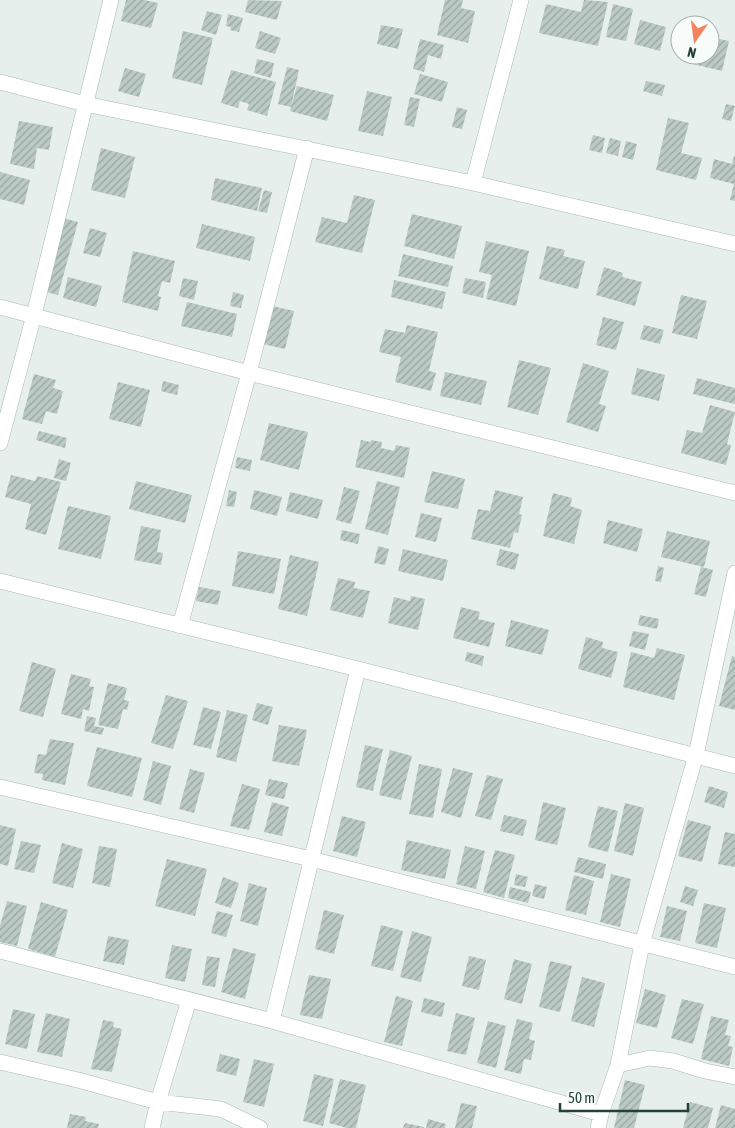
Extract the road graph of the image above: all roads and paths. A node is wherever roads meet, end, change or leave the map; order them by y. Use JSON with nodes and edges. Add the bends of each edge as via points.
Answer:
{"nodes":[{"id":1,"x":111,"y":0,"type":"edge"},
{"id":2,"x":521,"y":0,"type":"edge"},
{"id":3,"x":0,"y":82,"type":"edge"},
{"id":4,"x":86,"y":104,"type":"junction"},
{"id":5,"x":307,"y":148,"type":"junction"},
{"id":6,"x":473,"y":183,"type":"junction"},
{"id":7,"x":735,"y":244,"type":"edge"},
{"id":8,"x":0,"y":307,"type":"edge"},
{"id":9,"x":34,"y":315,"type":"junction"},
{"id":10,"x":249,"y":373,"type":"junction"},
{"id":11,"x":0,"y":442,"type":"edge"},
{"id":12,"x":735,"y":493,"type":"edge"},
{"id":13,"x":735,"y":573,"type":"edge"},
{"id":14,"x":0,"y":581,"type":"edge"},
{"id":15,"x":180,"y":626,"type":"junction"},
{"id":16,"x":358,"y":669,"type":"junction"},
{"id":17,"x":696,"y":756,"type":"junction"},
{"id":18,"x":735,"y":766,"type":"edge"},
{"id":19,"x":0,"y":787,"type":"edge"},
{"id":20,"x":311,"y":859,"type":"junction"},
{"id":21,"x":642,"y":944,"type":"junction"},
{"id":22,"x":0,"y":951,"type":"edge"},
{"id":23,"x":735,"y":967,"type":"edge"},
{"id":24,"x":189,"y":1000,"type":"junction"},
{"id":25,"x":272,"y":1021,"type":"junction"},
{"id":26,"x":0,"y":1062,"type":"edge"},
{"id":27,"x":618,"y":1065,"type":"junction"},
{"id":28,"x":735,"y":1077,"type":"edge"},
{"id":29,"x":158,"y":1102,"type":"junction"},
{"id":30,"x":600,"y":1121,"type":"edge"},
{"id":31,"x":152,"y":1128,"type":"edge"},
{"id":32,"x":260,"y":1128,"type":"edge"}],
"edges":[{"from":1,"to":4,"type":"street"},
{"from":2,"to":6,"type":"street"},
{"from":3,"to":4,"type":"street"},
{"from":4,"to":5,"type":"street"},
{"from":4,"to":9,"type":"street"},
{"from":5,"to":6,"type":"street"},
{"from":5,"to":10,"type":"street"},
{"from":6,"to":7,"type":"street"},
{"from":8,"to":9,"type":"street"},
{"from":9,"to":10,"type":"street"},
{"from":9,"to":11,"type":"street"},
{"from":10,"to":12,"type":"street"},
{"from":10,"to":15,"type":"street"},
{"from":13,"to":17,"type":"street"},
{"from":14,"to":15,"type":"street"},
{"from":15,"to":16,"type":"street"},
{"from":16,"to":17,"type":"street"},
{"from":16,"to":20,"type":"street"},
{"from":17,"to":18,"type":"street"},
{"from":17,"to":21,"type":"street"},
{"from":19,"to":20,"type":"street"},
{"from":20,"to":21,"type":"street"},
{"from":20,"to":25,"type":"street"},
{"from":21,"to":23,"type":"street"},
{"from":21,"to":27,"type":"street"},
{"from":22,"to":24,"type":"street"},
{"from":24,"to":25,"type":"street"},
{"from":24,"to":29,"type":"street"},
{"from":25,"to":30,"type":"street"},
{"from":26,"to":29,"type":"street"},
{"from":27,"to":28,"type":"street","via":[[650,1058]]},
{"from":27,"to":30,"type":"street"},
{"from":29,"to":31,"type":"street"},
{"from":29,"to":32,"type":"street","via":[[222,1109]]}]}
